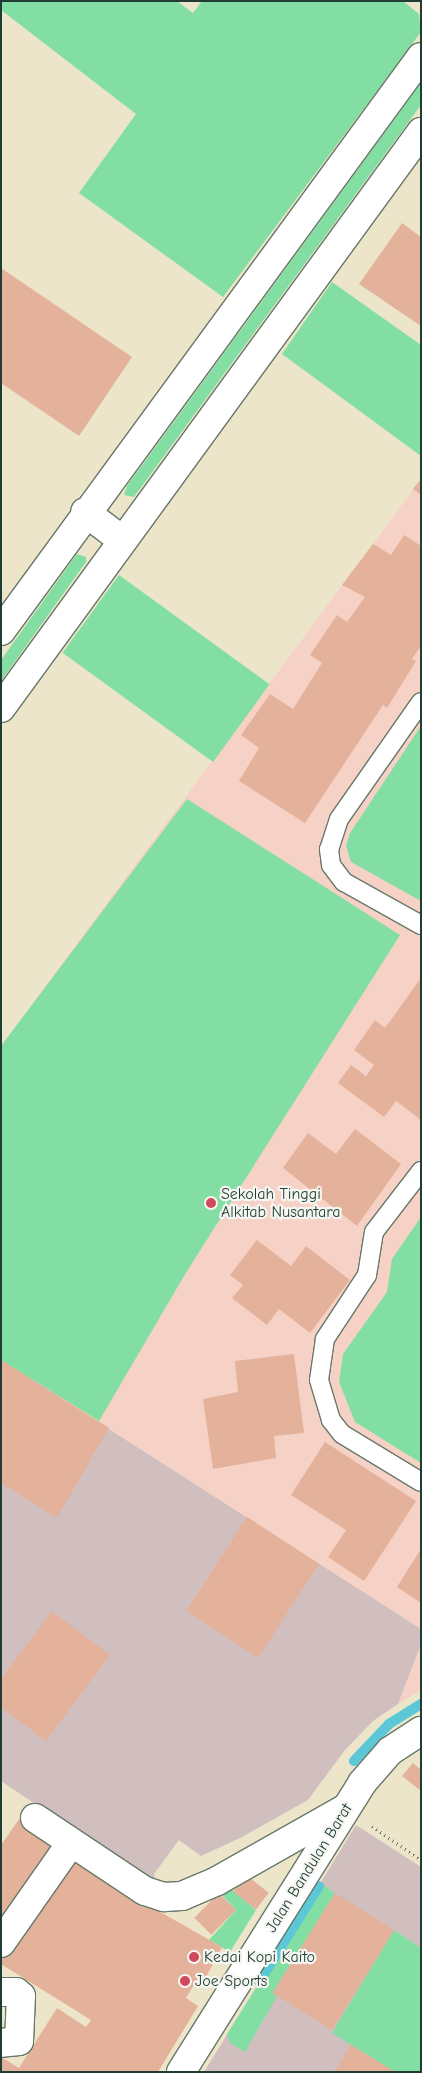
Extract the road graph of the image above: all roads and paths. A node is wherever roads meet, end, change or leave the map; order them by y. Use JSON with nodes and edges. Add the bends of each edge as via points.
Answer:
{"nodes":[{"id":1,"x":421,"y":57,"type":"edge"},
{"id":2,"x":421,"y":132,"type":"edge"},
{"id":3,"x":85,"y":512,"type":"junction"},
{"id":4,"x":122,"y":540,"type":"junction"},
{"id":5,"x":1,"y":631,"type":"edge"},
{"id":6,"x":421,"y":702,"type":"edge"},
{"id":7,"x":1,"y":708,"type":"edge"},
{"id":8,"x":421,"y":925,"type":"edge"},
{"id":9,"x":421,"y":1171,"type":"edge"},
{"id":10,"x":421,"y":1482,"type":"edge"},
{"id":11,"x":421,"y":1731,"type":"edge"},
{"id":12,"x":346,"y":1808,"type":"junction"},
{"id":13,"x":35,"y":1818,"type":"dead end"},
{"id":14,"x":71,"y":1843,"type":"junction"},
{"id":15,"x":421,"y":1860,"type":"edge"},
{"id":16,"x":1,"y":1943,"type":"edge"},
{"id":17,"x":1,"y":1992,"type":"edge"},
{"id":18,"x":1,"y":2043,"type":"edge"},
{"id":19,"x":181,"y":2072,"type":"edge"}],
"edges":[{"from":1,"to":3,"type":"street"},
{"from":2,"to":4,"type":"street"},
{"from":3,"to":4,"type":"street"},
{"from":3,"to":5,"type":"street"},
{"from":4,"to":7,"type":"street"},
{"from":6,"to":8,"type":"lane","via":[[339,819],[329,849],[331,865],[344,882]]},
{"from":9,"to":10,"type":"lane","via":[[374,1232],[367,1275],[324,1339],[319,1380],[330,1420],[342,1434]]},
{"from":11,"to":12,"type":"street","name":"Jalan Bandulan Barat","via":[[379,1761]]},
{"from":12,"to":14,"type":"street","via":[[217,1881],[182,1896],[145,1891]]},
{"from":12,"to":15,"type":"path"},
{"from":12,"to":19,"type":"street","name":"Jalan Bandulan Barat"},
{"from":13,"to":14,"type":"street"},
{"from":14,"to":16,"type":"street"},
{"from":17,"to":18,"type":"street","via":[[16,1992],[21,1996],[19,2041]]}]}
